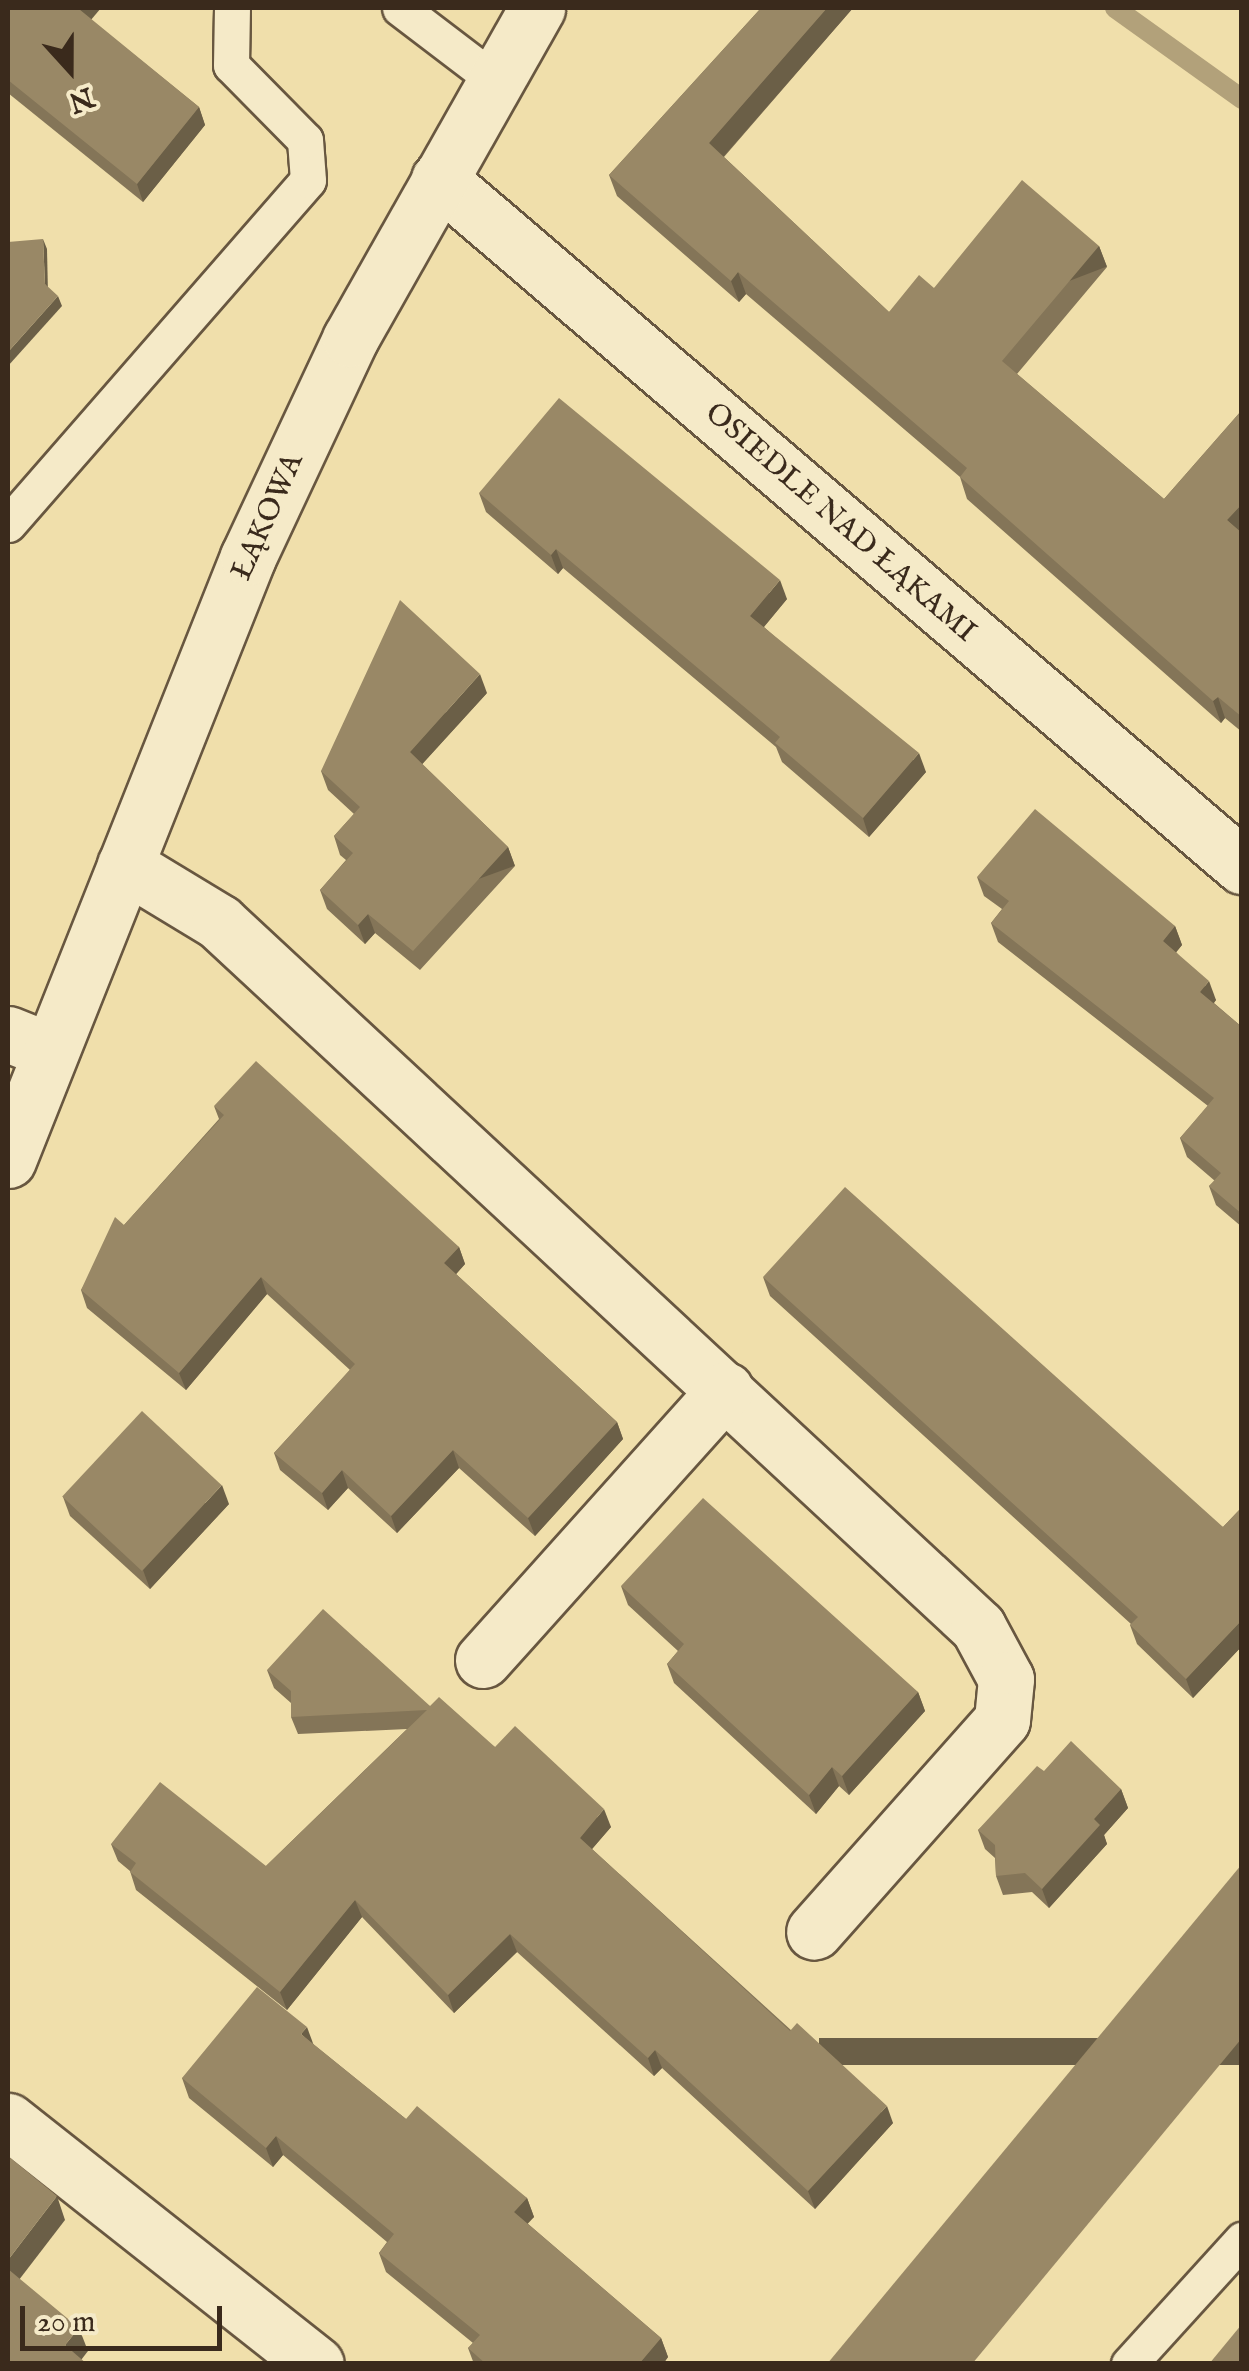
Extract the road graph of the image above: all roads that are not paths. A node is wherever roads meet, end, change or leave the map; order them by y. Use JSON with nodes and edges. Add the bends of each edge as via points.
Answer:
{"nodes":[{"id":1,"x":232,"y":8,"type":"edge"},
{"id":2,"x":400,"y":8,"type":"edge"},
{"id":3,"x":537,"y":8,"type":"edge"},
{"id":4,"x":492,"y":78,"type":"junction"},
{"id":5,"x":439,"y":179,"type":"junction"},
{"id":6,"x":8,"y":524,"type":"edge"},
{"id":7,"x":125,"y":866,"type":"junction"},
{"id":8,"x":1242,"y":866,"type":"edge"},
{"id":9,"x":29,"y":1043,"type":"edge"},
{"id":10,"x":8,"y":1160,"type":"edge"},
{"id":11,"x":724,"y":1390,"type":"junction"},
{"id":12,"x":482,"y":1660,"type":"dead end"},
{"id":13,"x":814,"y":1932,"type":"dead end"},
{"id":14,"x":8,"y":2120,"type":"edge"},
{"id":15,"x":1242,"y":2240,"type":"edge"},
{"id":16,"x":316,"y":2364,"type":"edge"},
{"id":17,"x":1129,"y":2364,"type":"edge"}],
"edges":[{"from":1,"to":6,"type":"lane","via":[[231,64],[305,140],[308,180]]},
{"from":2,"to":4,"type":"lane"},
{"from":3,"to":4,"type":"street","name":"ŁĄKOWA"},
{"from":4,"to":5,"type":"street","name":"ŁĄKOWA"},
{"from":5,"to":7,"type":"street","name":"ŁĄKOWA","via":[[350,339],[248,557]]},
{"from":5,"to":8,"type":"street","name":"OSIEDLE NAD ŁĄKAMI"},
{"from":7,"to":9,"type":"street","name":"ŁĄKOWA"},
{"from":7,"to":11,"type":"street","via":[[220,922]]},
{"from":9,"to":10,"type":"street","name":"ŁĄKOWA"},
{"from":11,"to":12,"type":"street"},
{"from":11,"to":13,"type":"street","via":[[978,1627],[1006,1678],[1002,1720]]},
{"from":14,"to":16,"type":"street"},
{"from":15,"to":17,"type":"lane"}]}
